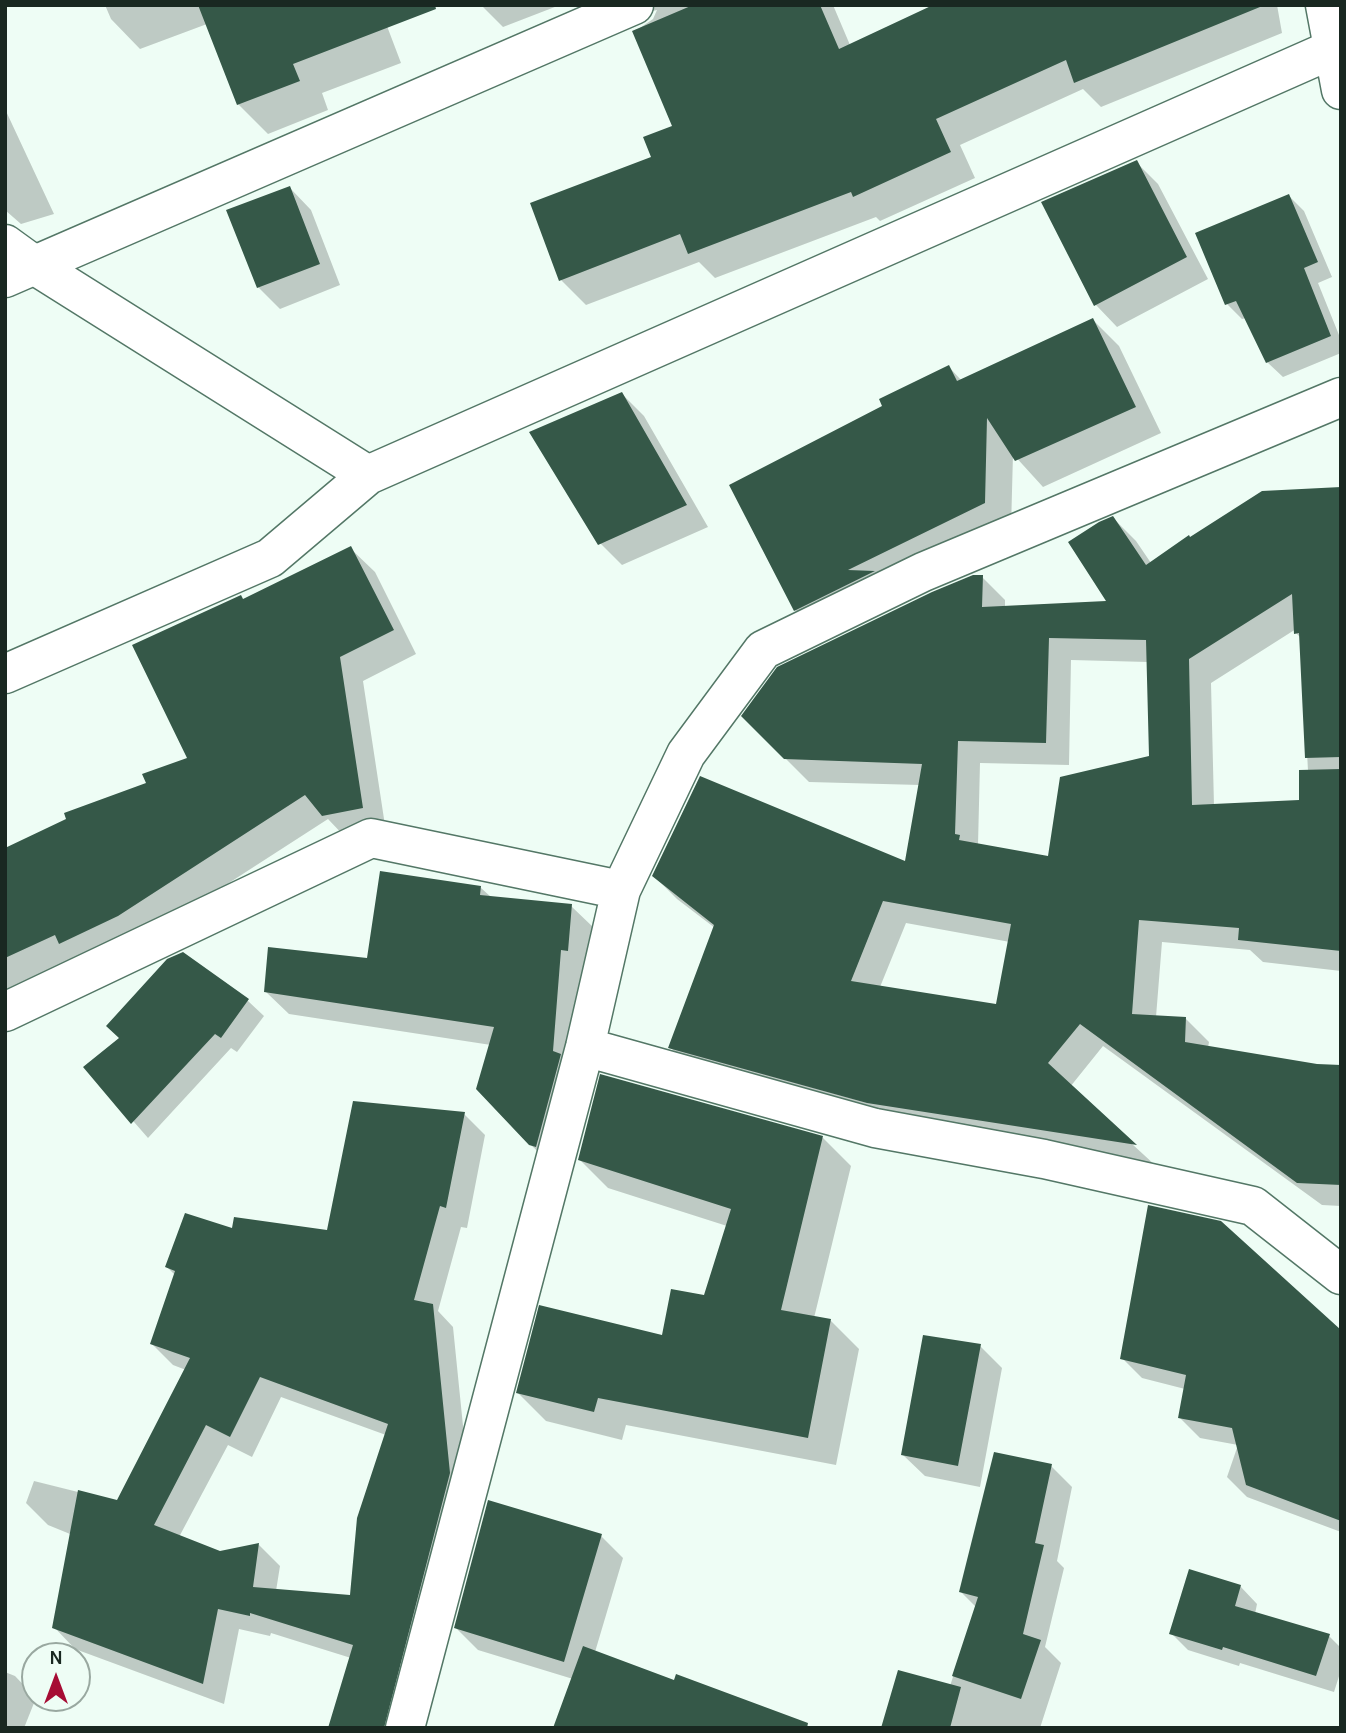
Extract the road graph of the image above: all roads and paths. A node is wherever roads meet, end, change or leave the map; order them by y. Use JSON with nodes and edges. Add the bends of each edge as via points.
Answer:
{"nodes":[{"id":1,"x":634,"y":5,"type":"edge"},
{"id":2,"x":1325,"y":5,"type":"edge"},
{"id":3,"x":1333,"y":49,"type":"junction"},
{"id":4,"x":1341,"y":90,"type":"edge"},
{"id":5,"x":15,"y":262,"type":"edge"},
{"id":6,"x":1341,"y":397,"type":"edge"},
{"id":7,"x":368,"y":475,"type":"junction"},
{"id":8,"x":5,"y":674,"type":"edge"},
{"id":9,"x":621,"y":890,"type":"junction"},
{"id":10,"x":5,"y":1012,"type":"edge"},
{"id":11,"x":585,"y":1047,"type":"junction"},
{"id":12,"x":1341,"y":1275,"type":"edge"},
{"id":13,"x":405,"y":1728,"type":"edge"}],
"edges":[{"from":1,"to":5,"type":"street"},
{"from":2,"to":3,"type":"street"},
{"from":3,"to":4,"type":"street"},
{"from":3,"to":7,"type":"street"},
{"from":5,"to":7,"type":"street"},
{"from":6,"to":9,"type":"street","via":[[923,572],[763,650],[686,754]]},
{"from":7,"to":8,"type":"street","via":[[270,558]]},
{"from":9,"to":10,"type":"street","via":[[371,838]]},
{"from":9,"to":11,"type":"street"},
{"from":11,"to":12,"type":"street","via":[[875,1128],[1044,1159],[1253,1206]]},
{"from":11,"to":13,"type":"street"}]}
